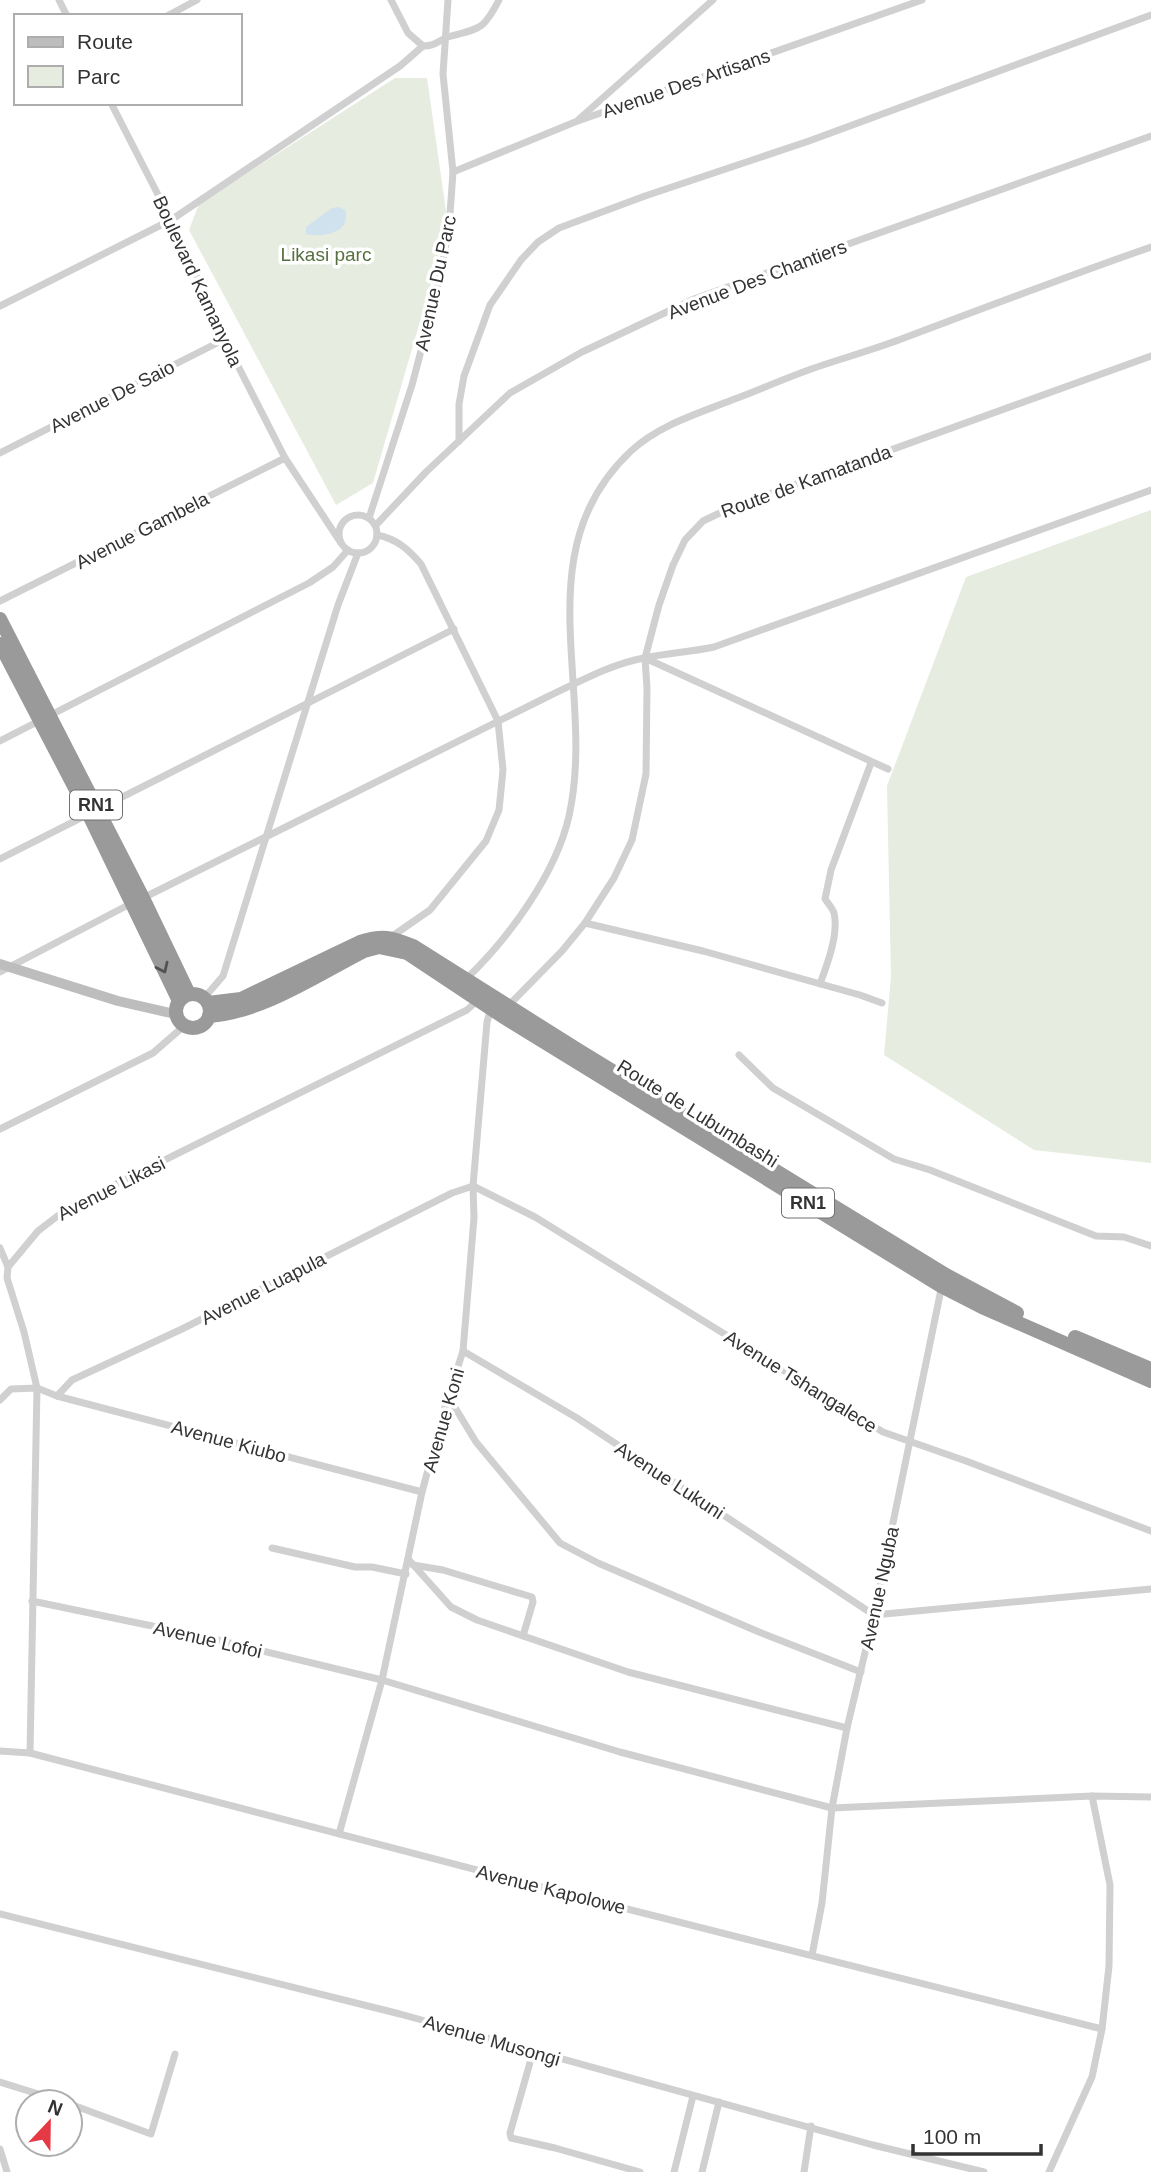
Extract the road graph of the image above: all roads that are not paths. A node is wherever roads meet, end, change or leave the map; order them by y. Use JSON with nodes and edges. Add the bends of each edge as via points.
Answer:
{"nodes":[{"id":1,"x":197,"y":0,"type":"edge"},
{"id":2,"x":391,"y":0,"type":"edge"},
{"id":3,"x":448,"y":0,"type":"edge"},
{"id":4,"x":499,"y":0,"type":"edge"},
{"id":5,"x":713,"y":0,"type":"edge"},
{"id":6,"x":922,"y":0,"type":"edge"},
{"id":7,"x":171,"y":14,"type":"edge"},
{"id":8,"x":1151,"y":15,"type":"edge"},
{"id":9,"x":444,"y":38,"type":"junction"},
{"id":10,"x":423,"y":46,"type":"junction"},
{"id":11,"x":112,"y":105,"type":"edge"},
{"id":12,"x":575,"y":122,"type":"junction"},
{"id":13,"x":1151,"y":136,"type":"edge"},
{"id":14,"x":453,"y":172,"type":"junction"},
{"id":15,"x":170,"y":220,"type":"junction"},
{"id":16,"x":1151,"y":247,"type":"edge"},
{"id":17,"x":0,"y":306,"type":"edge"},
{"id":18,"x":225,"y":339,"type":"junction"},
{"id":19,"x":1151,"y":356,"type":"edge"},
{"id":20,"x":459,"y":441,"type":"junction"},
{"id":21,"x":0,"y":453,"type":"edge"},
{"id":22,"x":285,"y":458,"type":"junction"},
{"id":23,"x":1151,"y":490,"type":"edge"},
{"id":24,"x":369,"y":518,"type":"junction"},
{"id":25,"x":376,"y":525,"type":"junction"},
{"id":26,"x":377,"y":535,"type":"junction"},
{"id":27,"x":341,"y":543,"type":"junction"},
{"id":28,"x":348,"y":551,"type":"junction"},
{"id":29,"x":358,"y":553,"type":"junction"},
{"id":30,"x":0,"y":601,"type":"edge"},
{"id":31,"x":0,"y":619,"type":"edge"},
{"id":32,"x":454,"y":629,"type":"junction"},
{"id":33,"x":0,"y":644,"type":"edge"},
{"id":34,"x":645,"y":658,"type":"junction"},
{"id":35,"x":16,"y":664,"type":"junction"},
{"id":36,"x":574,"y":684,"type":"junction"},
{"id":37,"x":310,"y":702,"type":"junction"},
{"id":38,"x":44,"y":719,"type":"junction"},
{"id":39,"x":498,"y":721,"type":"junction"},
{"id":40,"x":0,"y":741,"type":"edge"},
{"id":41,"x":871,"y":763,"type":"junction"},
{"id":42,"x":888,"y":769,"type":"dead end"},
{"id":43,"x":93,"y":811,"type":"junction"},
{"id":44,"x":265,"y":836,"type":"junction"},
{"id":45,"x":0,"y":859,"type":"edge"},
{"id":46,"x":138,"y":901,"type":"junction"},
{"id":47,"x":585,"y":923,"type":"junction"},
{"id":48,"x":384,"y":942,"type":"junction"},
{"id":49,"x":3,"y":968,"type":"edge"},
{"id":50,"x":466,"y":979,"type":"junction"},
{"id":51,"x":820,"y":985,"type":"junction"},
{"id":52,"x":478,"y":1000,"type":"junction"},
{"id":53,"x":882,"y":1003,"type":"dead end"},
{"id":54,"x":207,"y":1005,"type":"junction"},
{"id":55,"x":500,"y":1008,"type":"junction"},
{"id":56,"x":182,"y":1009,"type":"junction"},
{"id":57,"x":739,"y":1055,"type":"dead end"},
{"id":58,"x":0,"y":1129,"type":"edge"},
{"id":59,"x":473,"y":1186,"type":"junction"},
{"id":60,"x":1151,"y":1246,"type":"edge"},
{"id":61,"x":0,"y":1248,"type":"edge"},
{"id":62,"x":8,"y":1267,"type":"junction"},
{"id":63,"x":944,"y":1280,"type":"junction"},
{"id":64,"x":463,"y":1351,"type":"junction"},
{"id":65,"x":1149,"y":1371,"type":"edge"},
{"id":66,"x":37,"y":1388,"type":"junction"},
{"id":67,"x":448,"y":1395,"type":"junction"},
{"id":68,"x":57,"y":1396,"type":"junction"},
{"id":69,"x":0,"y":1400,"type":"edge"},
{"id":70,"x":911,"y":1441,"type":"junction"},
{"id":71,"x":422,"y":1492,"type":"junction"},
{"id":72,"x":1151,"y":1531,"type":"edge"},
{"id":73,"x":272,"y":1548,"type":"dead end"},
{"id":74,"x":411,"y":1562,"type":"junction"},
{"id":75,"x":406,"y":1574,"type":"junction"},
{"id":76,"x":1151,"y":1589,"type":"edge"},
{"id":77,"x":32,"y":1601,"type":"junction"},
{"id":78,"x":874,"y":1615,"type":"junction"},
{"id":79,"x":523,"y":1636,"type":"junction"},
{"id":80,"x":861,"y":1672,"type":"junction"},
{"id":81,"x":382,"y":1680,"type":"junction"},
{"id":82,"x":847,"y":1728,"type":"junction"},
{"id":83,"x":0,"y":1751,"type":"edge"},
{"id":84,"x":30,"y":1753,"type":"junction"},
{"id":85,"x":1092,"y":1796,"type":"junction"},
{"id":86,"x":1151,"y":1797,"type":"edge"},
{"id":87,"x":832,"y":1808,"type":"junction"},
{"id":88,"x":340,"y":1834,"type":"junction"},
{"id":89,"x":0,"y":1914,"type":"edge"},
{"id":90,"x":812,"y":1955,"type":"junction"},
{"id":91,"x":1102,"y":2029,"type":"junction"},
{"id":92,"x":533,"y":2052,"type":"junction"},
{"id":93,"x":176,"y":2054,"type":"dead end"},
{"id":94,"x":0,"y":2082,"type":"edge"},
{"id":95,"x":19,"y":2088,"type":"edge"},
{"id":96,"x":693,"y":2096,"type":"junction"},
{"id":97,"x":719,"y":2102,"type":"junction"},
{"id":98,"x":84,"y":2109,"type":"edge"},
{"id":99,"x":811,"y":2126,"type":"junction"},
{"id":100,"x":0,"y":2149,"type":"edge"},
{"id":101,"x":7,"y":2172,"type":"edge"},
{"id":102,"x":640,"y":2172,"type":"edge"},
{"id":103,"x":674,"y":2172,"type":"edge"},
{"id":104,"x":702,"y":2172,"type":"edge"},
{"id":105,"x":804,"y":2172,"type":"edge"},
{"id":106,"x":981,"y":2172,"type":"edge"},
{"id":107,"x":1049,"y":2172,"type":"edge"}],
"edges":[{"from":1,"to":7,"type":"street"},
{"from":2,"to":10,"type":"street","via":[[408,33]]},
{"from":3,"to":9,"type":"street","name":"Avenue Du Parc"},
{"from":4,"to":9,"type":"street","via":[[485,24],[473,32]]},
{"from":5,"to":12,"type":"street"},
{"from":6,"to":12,"type":"street","name":"Avenue Des Artisans"},
{"from":8,"to":20,"type":"street","via":[[559,228],[521,260],[490,305],[464,376],[458,404]]},
{"from":9,"to":10,"type":"street","via":[[435,46]]},
{"from":9,"to":14,"type":"street","name":"Avenue Du Parc"},
{"from":10,"to":15,"type":"street"},
{"from":11,"to":15,"type":"street","name":"Boulevard Kamanyola"},
{"from":12,"to":14,"type":"street","name":"Avenue Des Artisans"},
{"from":13,"to":20,"type":"street","name":"Avenue Des Chantiers","via":[[694,299],[582,352],[510,393]]},
{"from":14,"to":24,"type":"street","name":"Avenue Du Parc","via":[[449,228],[437,290]]},
{"from":15,"to":17,"type":"street"},
{"from":15,"to":18,"type":"street","name":"Boulevard Kamanyola"},
{"from":16,"to":36,"type":"street","via":[[803,372],[650,435],[611,472],[580,527],[570,576]]},
{"from":18,"to":21,"type":"street","name":"Avenue De Saio"},
{"from":18,"to":22,"type":"street","name":"Boulevard Kamanyola"},
{"from":19,"to":34,"type":"street","name":"Route de Kamatanda","via":[[703,520],[685,540],[673,565]]},
{"from":20,"to":25,"type":"street","name":"Avenue Des Chantiers"},
{"from":22,"to":27,"type":"street","name":"Boulevard Kamanyola"},
{"from":22,"to":30,"type":"street","name":"Avenue Gambela"},
{"from":23,"to":34,"type":"street","via":[[714,647]]},
{"from":24,"to":25,"type":"street"},
{"from":24,"to":27,"type":"street","via":[[347,517],[338,532]]},
{"from":25,"to":26,"type":"street"},
{"from":26,"to":29,"type":"street","via":[[371,548]]},
{"from":26,"to":32,"type":"street","via":[[391,537],[421,564]]},
{"from":27,"to":28,"type":"street"},
{"from":28,"to":29,"type":"street"},
{"from":28,"to":38,"type":"street","via":[[309,583]]},
{"from":29,"to":37,"type":"street"},
{"from":31,"to":35,"type":"highway","number":"RN1"},
{"from":32,"to":37,"type":"street"},
{"from":32,"to":39,"type":"street"},
{"from":33,"to":35,"type":"highway","number":"RN1"},
{"from":34,"to":36,"type":"street"},
{"from":34,"to":41,"type":"street"},
{"from":34,"to":47,"type":"street","name":"Route de Kamatanda","via":[[646,774],[632,840]]},
{"from":35,"to":38,"type":"highway","number":"RN1"},
{"from":36,"to":39,"type":"street"},
{"from":36,"to":50,"type":"street","via":[[577,751],[563,836],[513,927]]},
{"from":37,"to":43,"type":"street"},
{"from":37,"to":44,"type":"street"},
{"from":38,"to":40,"type":"street"},
{"from":38,"to":43,"type":"highway","number":"RN1"},
{"from":39,"to":44,"type":"street"},
{"from":39,"to":48,"type":"street","via":[[503,770],[499,810],[486,841],[430,910]]},
{"from":41,"to":42,"type":"street"},
{"from":41,"to":51,"type":"street","via":[[831,870],[825,899],[834,913],[833,940]]},
{"from":43,"to":45,"type":"street"},
{"from":43,"to":46,"type":"highway","number":"RN1"},
{"from":44,"to":46,"type":"street"},
{"from":44,"to":54,"type":"street","via":[[223,976]]},
{"from":46,"to":49,"type":"street"},
{"from":46,"to":56,"type":"highway","number":"RN1"},
{"from":47,"to":51,"type":"street"},
{"from":47,"to":55,"type":"street","name":"Route de Kamatanda","via":[[562,951]]},
{"from":48,"to":50,"type":"highway","name":"Route de Lubumbashi","number":"RN1","via":[[413,946]]},
{"from":48,"to":52,"type":"highway","name":"Route de Lubumbashi","number":"RN1"},
{"from":48,"to":54,"type":"highway","via":[[251,1008],[227,1015]]},
{"from":49,"to":56,"type":"main road","via":[[118,1002]]},
{"from":50,"to":55,"type":"highway","name":"Route de Lubumbashi","number":"RN1"},
{"from":51,"to":53,"type":"street"},
{"from":52,"to":55,"type":"highway","name":"Route de Lubumbashi","number":"RN1"},
{"from":52,"to":62,"type":"street","name":"Avenue Likasi","via":[[467,1010],[68,1208],[38,1231]]},
{"from":54,"to":56,"type":"highway"},
{"from":54,"to":56,"type":"highway","via":[[203,1026],[193,1029]]},
{"from":55,"to":59,"type":"street","name":"Avenue Koni","via":[[486,1034]]},
{"from":55,"to":63,"type":"highway","name":"Route de Lubumbashi","number":"RN1"},
{"from":56,"to":58,"type":"street","via":[[153,1053]]},
{"from":57,"to":60,"type":"street","via":[[774,1088],[894,1159],[1096,1236],[1124,1237]]},
{"from":59,"to":64,"type":"street","name":"Avenue Koni"},
{"from":59,"to":68,"type":"street","name":"Avenue Luapula","via":[[72,1380]]},
{"from":59,"to":70,"type":"street","name":"Avenue Tshangalece","via":[[547,1223],[883,1432]]},
{"from":61,"to":62,"type":"street"},
{"from":62,"to":66,"type":"street","via":[[7,1278]]},
{"from":63,"to":65,"type":"highway","name":"Route de Lubumbashi","number":"RN1","via":[[982,1307]]},
{"from":63,"to":70,"type":"street","name":"Avenue Nguba"},
{"from":64,"to":67,"type":"street","name":"Avenue Koni"},
{"from":64,"to":78,"type":"street","name":"Avenue Lukuni","via":[[577,1418]]},
{"from":66,"to":68,"type":"street","name":"Avenue Kiubo"},
{"from":66,"to":69,"type":"street","via":[[11,1390]]},
{"from":66,"to":77,"type":"street"},
{"from":67,"to":71,"type":"street","name":"Avenue Koni"},
{"from":67,"to":80,"type":"street","via":[[476,1442],[560,1543]]},
{"from":68,"to":71,"type":"street","name":"Avenue Kiubo"},
{"from":70,"to":72,"type":"street","name":"Avenue Tshangalece"},
{"from":70,"to":78,"type":"street","name":"Avenue Nguba"},
{"from":71,"to":74,"type":"street","name":"Avenue Koni"},
{"from":73,"to":75,"type":"street"},
{"from":74,"to":75,"type":"street","name":"Avenue Koni"},
{"from":74,"to":79,"type":"street","via":[[451,1607]]},
{"from":74,"to":79,"type":"street","via":[[532,1597]]},
{"from":75,"to":81,"type":"street","name":"Avenue Koni"},
{"from":76,"to":78,"type":"street"},
{"from":77,"to":81,"type":"street","name":"Avenue Lofoi"},
{"from":77,"to":84,"type":"street"},
{"from":78,"to":80,"type":"street","name":"Avenue Nguba"},
{"from":79,"to":82,"type":"street","via":[[628,1672]]},
{"from":80,"to":82,"type":"street","name":"Avenue Nguba"},
{"from":81,"to":87,"type":"street","name":"Avenue Lofoi","via":[[620,1752]]},
{"from":81,"to":88,"type":"street","name":"Avenue Koni"},
{"from":82,"to":87,"type":"street","name":"Avenue Nguba"},
{"from":83,"to":84,"type":"street","name":"Avenue Kapolowe"},
{"from":84,"to":88,"type":"street","name":"Avenue Kapolowe"},
{"from":85,"to":86,"type":"street","name":"Avenue Lofoi"},
{"from":85,"to":87,"type":"street","name":"Avenue Lofoi"},
{"from":85,"to":91,"type":"street","via":[[1110,1885]]},
{"from":87,"to":90,"type":"street","name":"Avenue Nguba"},
{"from":88,"to":90,"type":"street","name":"Avenue Kapolowe"},
{"from":89,"to":92,"type":"street","name":"Avenue Musongi"},
{"from":90,"to":91,"type":"street","name":"Avenue Kapolowe"},
{"from":91,"to":107,"type":"street","via":[[1092,2077]]},
{"from":92,"to":96,"type":"street","name":"Avenue Musongi"},
{"from":92,"to":102,"type":"street","via":[[511,2138]]},
{"from":93,"to":98,"type":"street","via":[[152,2134]]},
{"from":94,"to":95,"type":"street"},
{"from":96,"to":97,"type":"street","name":"Avenue Musongi"},
{"from":96,"to":103,"type":"street"},
{"from":97,"to":99,"type":"street","name":"Avenue Musongi"},
{"from":97,"to":104,"type":"street"},
{"from":99,"to":105,"type":"street"},
{"from":99,"to":106,"type":"street","name":"Avenue Musongi"},
{"from":100,"to":101,"type":"street"}]}
